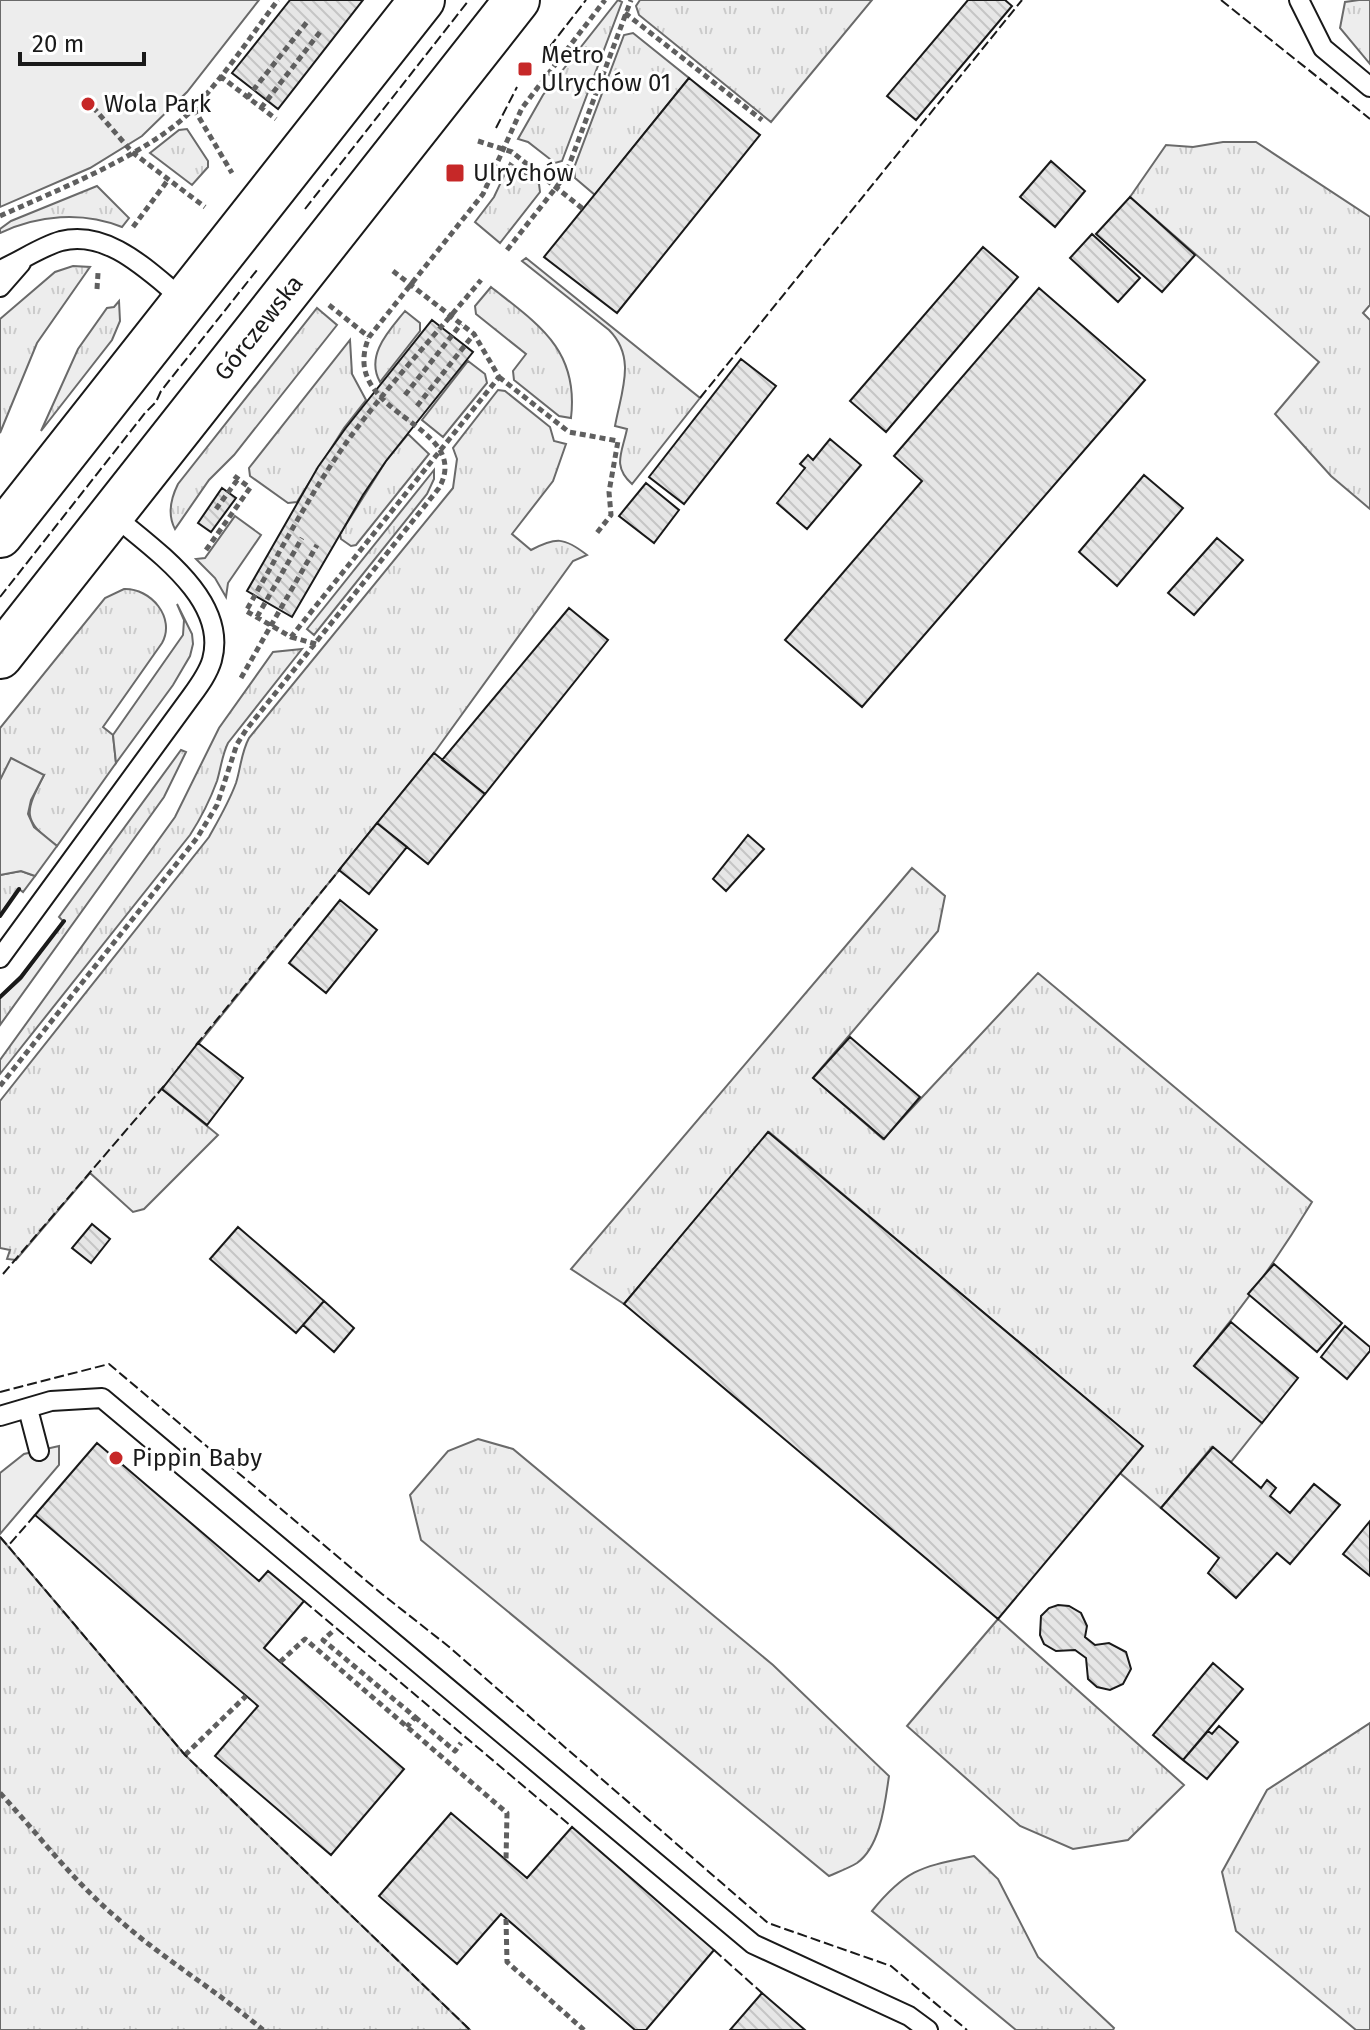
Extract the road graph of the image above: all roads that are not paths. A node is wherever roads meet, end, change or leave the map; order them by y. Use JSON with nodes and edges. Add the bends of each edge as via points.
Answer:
{"nodes":[{"id":1,"x":422,"y":0,"type":"edge"},
{"id":2,"x":517,"y":0,"type":"edge"},
{"id":3,"x":1299,"y":0,"type":"edge"},
{"id":4,"x":1370,"y":87,"type":"edge"},
{"id":5,"x":22,"y":261,"type":"junction"},
{"id":6,"x":0,"y":270,"type":"edge"},
{"id":7,"x":0,"y":287,"type":"edge"},
{"id":8,"x":184,"y":300,"type":"junction"},
{"id":9,"x":111,"y":513,"type":"junction"},
{"id":10,"x":0,"y":535,"type":"edge"},
{"id":11,"x":0,"y":656,"type":"edge"},
{"id":12,"x":0,"y":958,"type":"edge"},
{"id":13,"x":28,"y":1409,"type":"junction"},
{"id":14,"x":0,"y":1416,"type":"edge"},
{"id":15,"x":39,"y":1451,"type":"dead end"},
{"id":16,"x":928,"y":2030,"type":"edge"}],
"edges":[{"from":1,"to":8,"type":"main road"},
{"from":2,"to":9,"type":"main road","name":"Górczewska"},
{"from":3,"to":4,"type":"lane","via":[[1323,48]]},
{"from":5,"to":6,"type":"lane"},
{"from":5,"to":7,"type":"lane"},
{"from":5,"to":8,"type":"lane","via":[[63,240],[99,242],[133,260]]},
{"from":8,"to":10,"type":"main road"},
{"from":9,"to":11,"type":"main road","name":"Górczewska"},
{"from":9,"to":12,"type":"lane","via":[[200,597],[214,630],[212,662]]},
{"from":13,"to":14,"type":"lane"},
{"from":13,"to":15,"type":"lane"},
{"from":13,"to":16,"type":"lane","via":[[51,1401],[102,1398],[753,1944],[909,2016]]}]}
